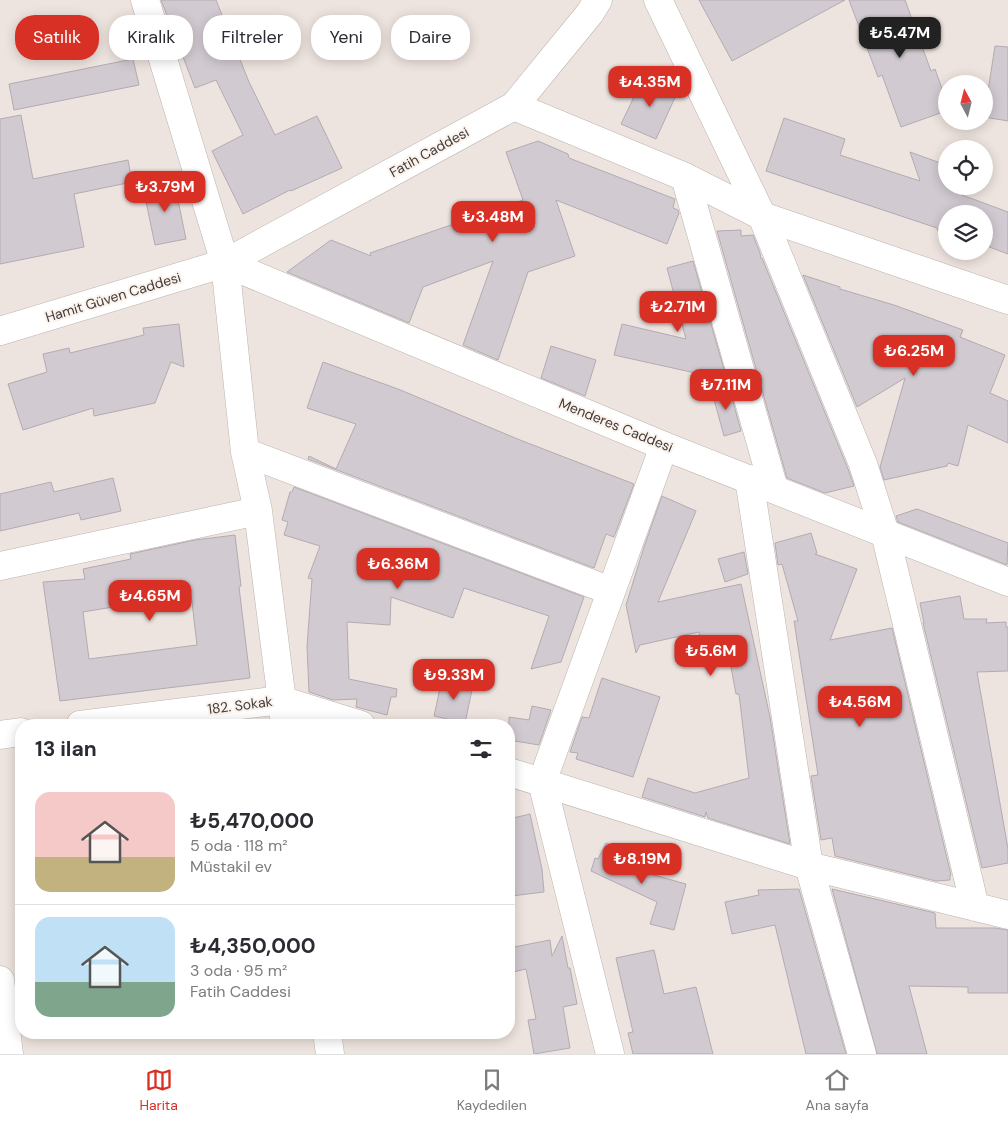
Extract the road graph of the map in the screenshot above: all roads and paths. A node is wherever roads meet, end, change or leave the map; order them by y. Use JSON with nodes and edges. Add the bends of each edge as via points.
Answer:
{"nodes":[{"id":1,"x":145,"y":0,"type":"edge"},
{"id":2,"x":598,"y":0,"type":"edge"},
{"id":3,"x":658,"y":0,"type":"edge"},
{"id":4,"x":514,"y":106,"type":"junction"},
{"id":5,"x":685,"y":177,"type":"junction"},
{"id":6,"x":762,"y":216,"type":"junction"},
{"id":7,"x":225,"y":263,"type":"junction"},
{"id":8,"x":1008,"y":300,"type":"edge"},
{"id":9,"x":0,"y":331,"type":"edge"},
{"id":10,"x":664,"y":446,"type":"junction"},
{"id":11,"x":245,"y":452,"type":"junction"},
{"id":12,"x":749,"y":479,"type":"junction"},
{"id":13,"x":774,"y":489,"type":"junction"},
{"id":14,"x":258,"y":511,"type":"junction"},
{"id":15,"x":885,"y":533,"type":"junction"},
{"id":16,"x":0,"y":566,"type":"edge"},
{"id":17,"x":1008,"y":582,"type":"edge"},
{"id":18,"x":611,"y":591,"type":"junction"},
{"id":19,"x":283,"y":712,"type":"edge"},
{"id":20,"x":174,"y":719,"type":"edge"},
{"id":21,"x":325,"y":719,"type":"edge"},
{"id":22,"x":15,"y":733,"type":"edge"},
{"id":23,"x":0,"y":735,"type":"edge"},
{"id":24,"x":515,"y":774,"type":"edge"},
{"id":25,"x":542,"y":782,"type":"junction"},
{"id":26,"x":809,"y":866,"type":"junction"},
{"id":27,"x":974,"y":907,"type":"junction"},
{"id":28,"x":1008,"y":915,"type":"edge"},
{"id":29,"x":0,"y":980,"type":"edge"},
{"id":30,"x":328,"y":1039,"type":"edge"},
{"id":31,"x":9,"y":1054,"type":"edge"},
{"id":32,"x":330,"y":1054,"type":"edge"},
{"id":33,"x":610,"y":1054,"type":"edge"},
{"id":34,"x":862,"y":1054,"type":"edge"}],
"edges":[{"from":1,"to":7,"type":"street"},
{"from":2,"to":4,"type":"street","name":"Fatih Caddesi"},
{"from":3,"to":6,"type":"street"},
{"from":4,"to":5,"type":"street"},
{"from":4,"to":7,"type":"street","name":"Fatih Caddesi"},
{"from":5,"to":6,"type":"street"},
{"from":5,"to":13,"type":"street"},
{"from":6,"to":8,"type":"street"},
{"from":6,"to":15,"type":"street","via":[[863,464]]},
{"from":7,"to":9,"type":"street","name":"Hamit Güven Caddesi"},
{"from":7,"to":10,"type":"street","name":"Menderes Caddesi"},
{"from":7,"to":11,"type":"street"},
{"from":10,"to":12,"type":"street","name":"Menderes Caddesi"},
{"from":10,"to":18,"type":"street"},
{"from":11,"to":14,"type":"street"},
{"from":11,"to":18,"type":"street"},
{"from":12,"to":13,"type":"street","name":"Menderes Caddesi"},
{"from":12,"to":26,"type":"street"},
{"from":13,"to":15,"type":"street","name":"Menderes Caddesi"},
{"from":14,"to":16,"type":"street"},
{"from":14,"to":19,"type":"street"},
{"from":15,"to":17,"type":"street","name":"Menderes Caddesi"},
{"from":15,"to":27,"type":"street"},
{"from":18,"to":25,"type":"street"},
{"from":19,"to":20,"type":"street","name":"182. Sokak"},
{"from":19,"to":21,"type":"street"},
{"from":22,"to":23,"type":"street"},
{"from":24,"to":25,"type":"street"},
{"from":25,"to":26,"type":"street"},
{"from":25,"to":33,"type":"street"},
{"from":26,"to":27,"type":"street"},
{"from":26,"to":34,"type":"street"},
{"from":27,"to":28,"type":"street"},
{"from":29,"to":31,"type":"street"},
{"from":30,"to":32,"type":"street"}]}
